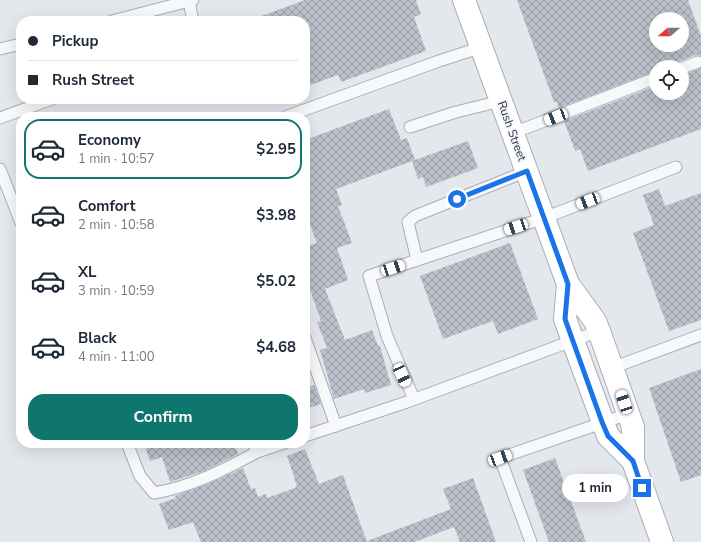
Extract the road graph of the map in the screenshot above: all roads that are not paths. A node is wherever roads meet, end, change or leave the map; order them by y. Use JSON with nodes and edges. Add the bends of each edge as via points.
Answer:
{"nodes":[{"id":1,"x":464,"y":0,"type":"edge"},
{"id":2,"x":191,"y":1,"type":"edge"},
{"id":3,"x":132,"y":16,"type":"edge"},
{"id":4,"x":193,"y":16,"type":"edge"},
{"id":5,"x":16,"y":45,"type":"edge"},
{"id":6,"x":482,"y":47,"type":"junction"},
{"id":7,"x":0,"y":49,"type":"edge"},
{"id":8,"x":698,"y":62,"type":"dead end"},
{"id":9,"x":689,"y":65,"type":"edge"},
{"id":10,"x":649,"y":81,"type":"edge"},
{"id":11,"x":501,"y":101,"type":"junction"},
{"id":12,"x":38,"y":104,"type":"edge"},
{"id":13,"x":16,"y":112,"type":"edge"},
{"id":14,"x":16,"y":112,"type":"edge"},
{"id":15,"x":299,"y":112,"type":"edge"},
{"id":16,"x":0,"y":118,"type":"edge"},
{"id":17,"x":410,"y":127,"type":"dead end"},
{"id":18,"x":513,"y":133,"type":"junction"},
{"id":19,"x":676,"y":167,"type":"dead end"},
{"id":20,"x":0,"y":169,"type":"edge"},
{"id":21,"x":527,"y":171,"type":"junction"},
{"id":22,"x":16,"y":210,"type":"edge"},
{"id":23,"x":544,"y":218,"type":"junction"},
{"id":24,"x":417,"y":260,"type":"junction"},
{"id":25,"x":568,"y":284,"type":"junction"},
{"id":26,"x":599,"y":331,"type":"junction"},
{"id":27,"x":701,"y":335,"type":"edge"},
{"id":28,"x":573,"y":341,"type":"junction"},
{"id":29,"x":310,"y":352,"type":"edge"},
{"id":30,"x":612,"y":368,"type":"junction"},
{"id":31,"x":414,"y":399,"type":"junction"},
{"id":32,"x":628,"y":414,"type":"junction"},
{"id":33,"x":602,"y":422,"type":"junction"},
{"id":34,"x":336,"y":426,"type":"junction"},
{"id":35,"x":310,"y":434,"type":"edge"},
{"id":36,"x":129,"y":448,"type":"edge"},
{"id":37,"x":255,"y":448,"type":"edge"},
{"id":38,"x":633,"y":461,"type":"junction"},
{"id":39,"x":531,"y":542,"type":"edge"},
{"id":40,"x":662,"y":542,"type":"edge"}],
"edges":[{"from":1,"to":6,"type":"street","name":"Rush Street"},
{"from":2,"to":3,"type":"lane"},
{"from":2,"to":4,"type":"lane"},
{"from":5,"to":7,"type":"lane"},
{"from":6,"to":11,"type":"street","name":"Rush Street"},
{"from":6,"to":15,"type":"lane"},
{"from":8,"to":9,"type":"lane"},
{"from":10,"to":18,"type":"lane"},
{"from":11,"to":17,"type":"lane"},
{"from":11,"to":18,"type":"street","name":"Rush Street"},
{"from":12,"to":13,"type":"lane"},
{"from":14,"to":16,"type":"lane"},
{"from":18,"to":21,"type":"street","name":"Rush Street"},
{"from":19,"to":23,"type":"lane"},
{"from":20,"to":22,"type":"lane"},
{"from":21,"to":23,"type":"street","name":"Rush Street"},
{"from":21,"to":24,"type":"lane","via":[[415,216],[408,222]]},
{"from":23,"to":24,"type":"lane"},
{"from":23,"to":25,"type":"street","name":"Rush Street"},
{"from":24,"to":31,"type":"lane","via":[[369,276],[387,336]]},
{"from":25,"to":26,"type":"street","name":"Rush Street","via":[[595,321]]},
{"from":25,"to":28,"type":"street","name":"Rush Street","via":[[565,319]]},
{"from":26,"to":28,"type":"lane"},
{"from":26,"to":30,"type":"street","name":"Rush Street"},
{"from":27,"to":30,"type":"lane"},
{"from":28,"to":31,"type":"lane"},
{"from":28,"to":33,"type":"street","name":"Rush Street"},
{"from":29,"to":34,"type":"lane"},
{"from":30,"to":32,"type":"street","name":"Rush Street"},
{"from":31,"to":34,"type":"lane"},
{"from":32,"to":33,"type":"lane"},
{"from":32,"to":38,"type":"street","name":"Rush Street","via":[[634,427]]},
{"from":33,"to":38,"type":"street","name":"Rush Street","via":[[608,436]]},
{"from":33,"to":39,"type":"lane","via":[[500,458]]},
{"from":34,"to":35,"type":"lane"},
{"from":36,"to":37,"type":"lane","via":[[140,476],[154,493],[176,490],[217,473]]},
{"from":38,"to":40,"type":"street","name":"Rush Street"}]}
